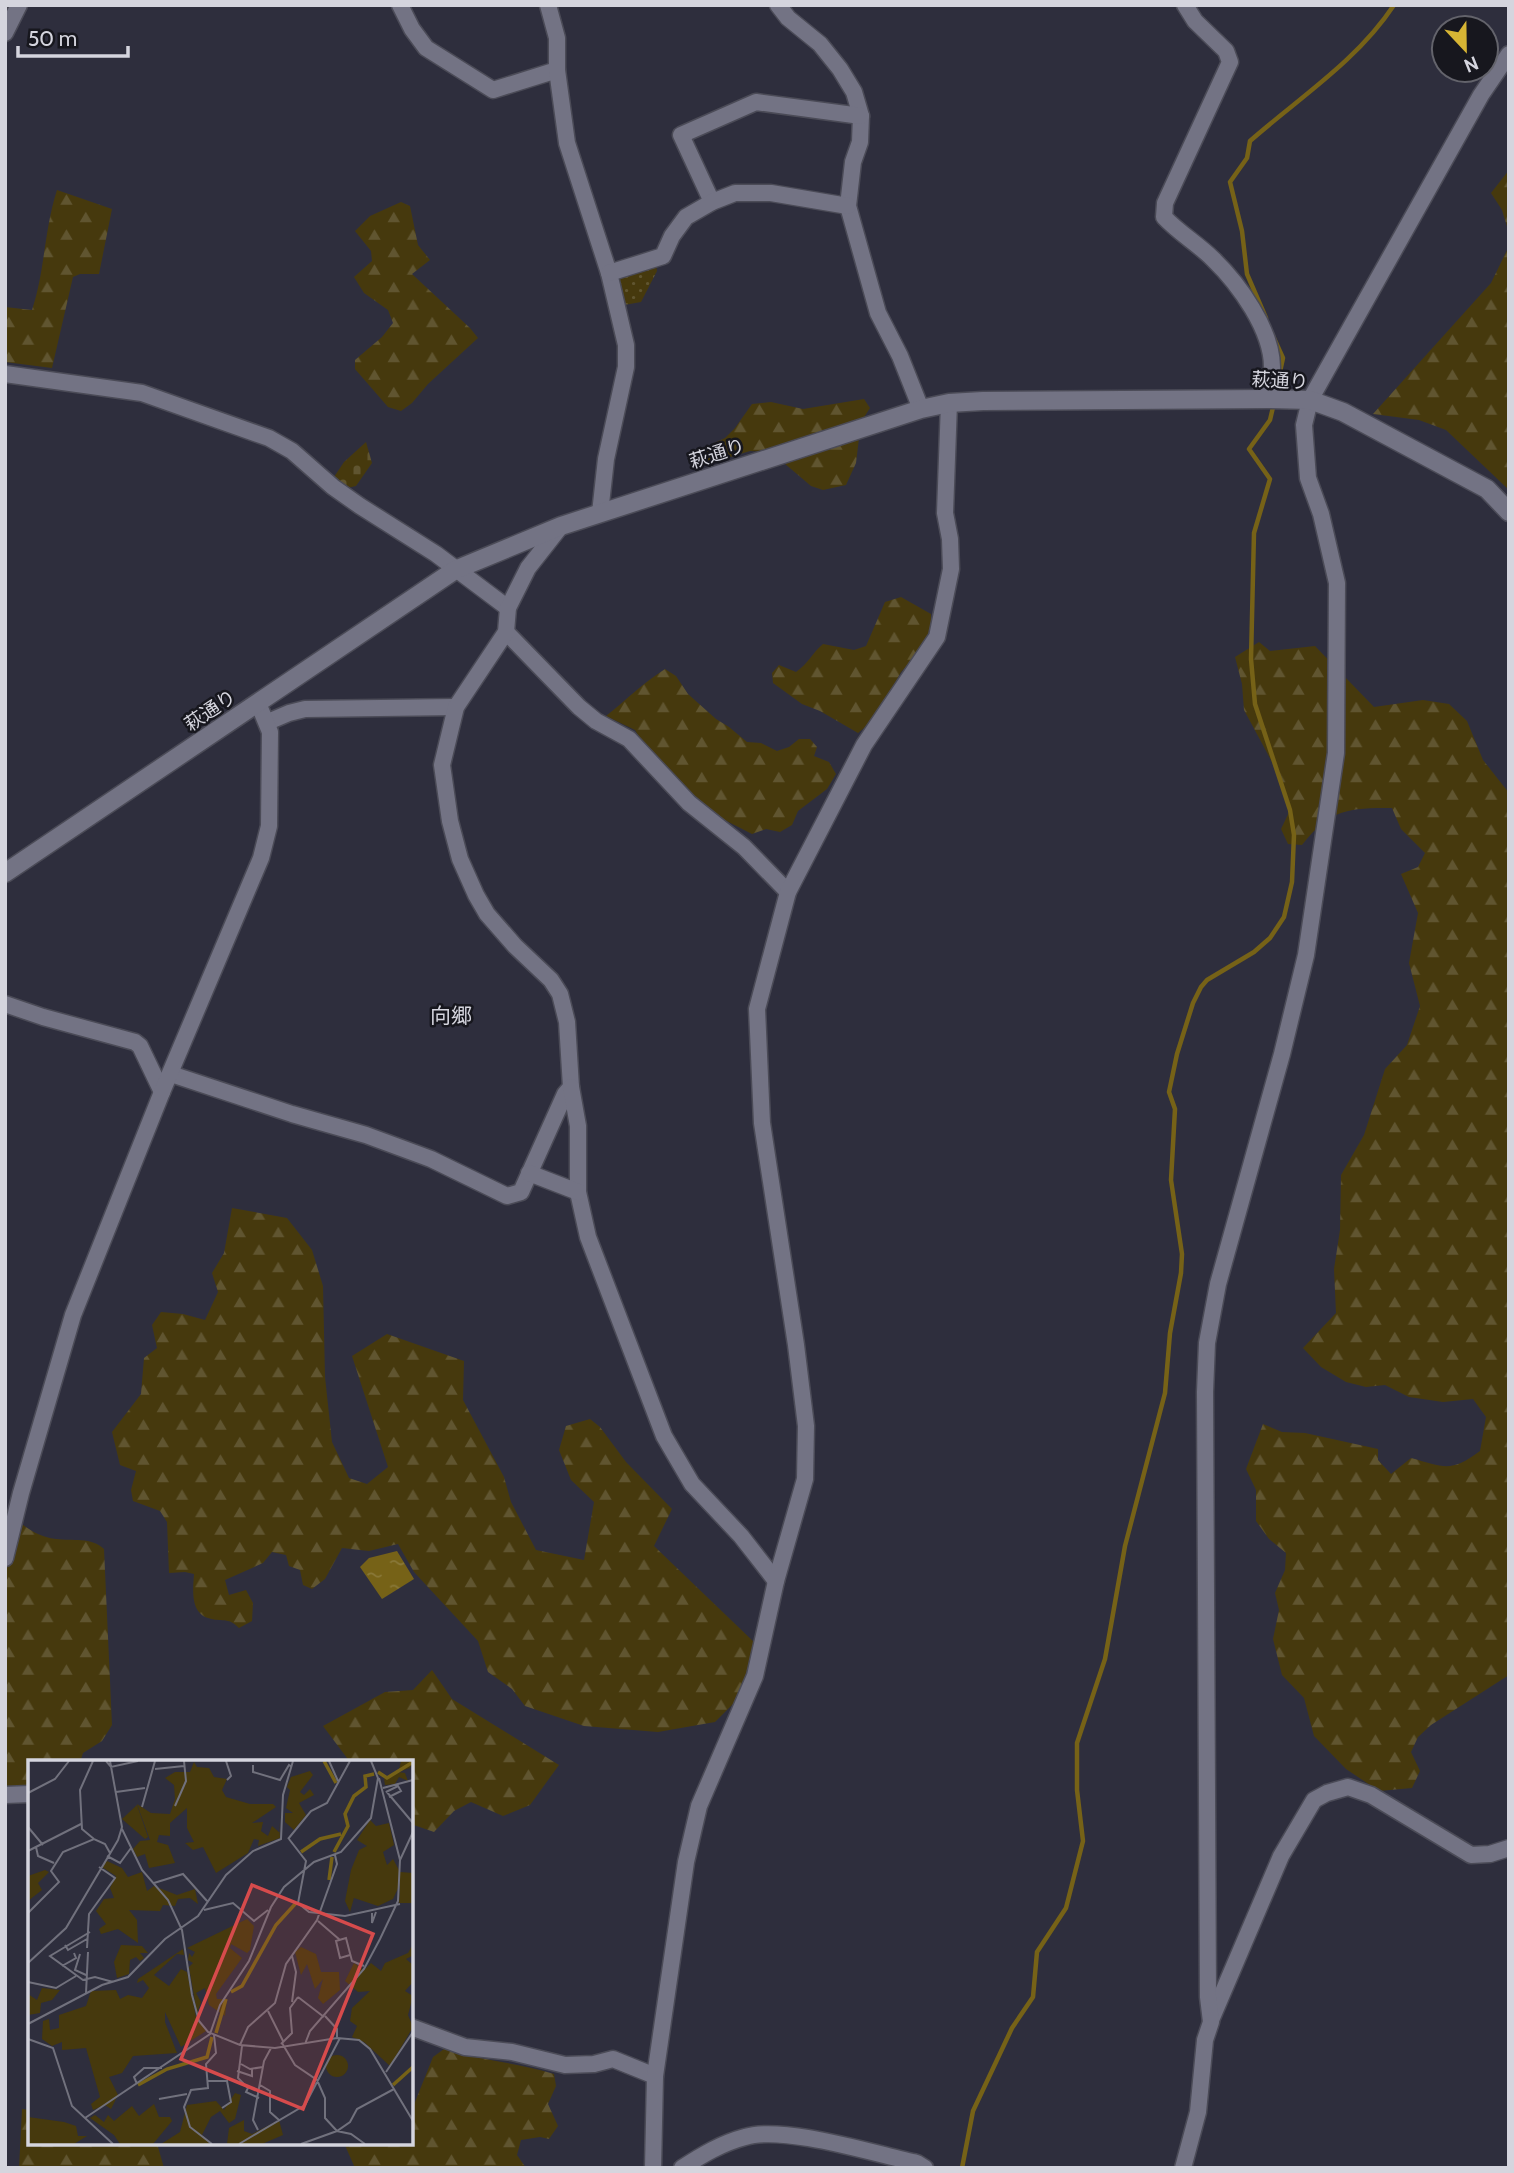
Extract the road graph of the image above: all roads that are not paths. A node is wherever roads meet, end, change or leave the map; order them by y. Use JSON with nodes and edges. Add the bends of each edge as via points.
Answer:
{"nodes":[{"id":1,"x":19,"y":5,"type":"edge"},
{"id":2,"x":400,"y":5,"type":"edge"},
{"id":3,"x":548,"y":5,"type":"edge"},
{"id":4,"x":778,"y":5,"type":"edge"},
{"id":5,"x":1185,"y":5,"type":"edge"},
{"id":6,"x":5,"y":33,"type":"edge"},
{"id":7,"x":1509,"y":54,"type":"edge"},
{"id":8,"x":557,"y":70,"type":"junction"},
{"id":9,"x":861,"y":116,"type":"junction"},
{"id":10,"x":712,"y":202,"type":"junction"},
{"id":11,"x":848,"y":206,"type":"junction"},
{"id":12,"x":609,"y":273,"type":"junction"},
{"id":13,"x":5,"y":374,"type":"edge"},
{"id":14,"x":1267,"y":399,"type":"junction"},
{"id":15,"x":1310,"y":401,"type":"junction"},
{"id":16,"x":949,"y":403,"type":"junction"},
{"id":17,"x":921,"y":409,"type":"junction"},
{"id":18,"x":1509,"y":512,"type":"edge"},
{"id":19,"x":600,"y":513,"type":"junction"},
{"id":20,"x":561,"y":526,"type":"junction"},
{"id":21,"x":455,"y":569,"type":"junction"},
{"id":22,"x":508,"y":608,"type":"junction"},
{"id":23,"x":506,"y":632,"type":"junction"},
{"id":24,"x":258,"y":704,"type":"junction"},
{"id":25,"x":456,"y":707,"type":"junction"},
{"id":26,"x":268,"y":722,"type":"junction"},
{"id":27,"x":5,"y":873,"type":"edge"},
{"id":28,"x":788,"y":892,"type":"junction"},
{"id":29,"x":5,"y":1004,"type":"edge"},
{"id":30,"x":171,"y":1074,"type":"junction"},
{"id":31,"x":571,"y":1087,"type":"junction"},
{"id":32,"x":162,"y":1092,"type":"junction"},
{"id":33,"x":529,"y":1173,"type":"junction"},
{"id":34,"x":578,"y":1192,"type":"junction"},
{"id":35,"x":5,"y":1558,"type":"edge"},
{"id":36,"x":776,"y":1581,"type":"junction"},
{"id":37,"x":28,"y":1794,"type":"edge"},
{"id":38,"x":5,"y":1795,"type":"edge"},
{"id":39,"x":1509,"y":1848,"type":"edge"},
{"id":40,"x":1211,"y":2022,"type":"junction"},
{"id":41,"x":413,"y":2028,"type":"edge"},
{"id":42,"x":655,"y":2076,"type":"junction"},
{"id":43,"x":653,"y":2168,"type":"edge"},
{"id":44,"x":682,"y":2168,"type":"edge"},
{"id":45,"x":925,"y":2168,"type":"edge"},
{"id":46,"x":1183,"y":2168,"type":"edge"}],
"edges":[{"from":1,"to":6,"type":"street"},
{"from":2,"to":8,"type":"street","via":[[426,48],[493,90]]},
{"from":3,"to":8,"type":"street","via":[[558,38]]},
{"from":4,"to":9,"type":"street","via":[[840,69]]},
{"from":5,"to":14,"type":"street","via":[[1226,51],[1230,62],[1165,203],[1164,217],[1214,260],[1259,320],[1272,366]]},
{"from":7,"to":15,"type":"street","via":[[1481,95]]},
{"from":8,"to":12,"type":"street","via":[[567,143]]},
{"from":9,"to":10,"type":"street","via":[[756,102],[681,135]]},
{"from":9,"to":11,"type":"street"},
{"from":10,"to":11,"type":"street","via":[[735,193],[771,193]]},
{"from":10,"to":12,"type":"street","via":[[685,217],[663,256]]},
{"from":11,"to":17,"type":"street","via":[[878,313]]},
{"from":12,"to":19,"type":"street","via":[[626,345],[626,367]]},
{"from":13,"to":21,"type":"street","via":[[142,393],[269,438]]},
{"from":14,"to":15,"type":"street","name":"萩通り"},
{"from":14,"to":16,"type":"street","name":"萩通り"},
{"from":15,"to":18,"type":"street","name":"萩通り","via":[[1343,412],[1487,489]]},
{"from":15,"to":40,"type":"street","via":[[1304,425],[1308,478],[1337,583],[1336,753],[1306,955],[1218,1284],[1207,1343]]},
{"from":16,"to":17,"type":"street","name":"萩通り"},
{"from":16,"to":28,"type":"street","via":[[945,513],[951,569],[937,636],[864,745]]},
{"from":17,"to":19,"type":"street","name":"萩通り"},
{"from":19,"to":20,"type":"street","name":"萩通り"},
{"from":20,"to":21,"type":"street","name":"萩通り"},
{"from":20,"to":22,"type":"street","via":[[528,568]]},
{"from":21,"to":22,"type":"street"},
{"from":21,"to":24,"type":"street","name":"萩通り"},
{"from":22,"to":23,"type":"street"},
{"from":23,"to":25,"type":"street"},
{"from":23,"to":28,"type":"street","via":[[579,707],[629,739],[689,803],[744,847]]},
{"from":24,"to":26,"type":"street"},
{"from":24,"to":27,"type":"street","name":"萩通り"},
{"from":25,"to":26,"type":"street","via":[[322,707]]},
{"from":25,"to":31,"type":"street","via":[[442,765],[460,859],[487,914],[560,994],[567,1022]]},
{"from":26,"to":30,"type":"street","via":[[269,826],[261,858]]},
{"from":28,"to":36,"type":"street","via":[[757,1009],[762,1124],[806,1426],[805,1479]]},
{"from":29,"to":32,"type":"street","via":[[135,1042]]},
{"from":30,"to":32,"type":"street"},
{"from":30,"to":33,"type":"street","via":[[366,1135],[431,1159],[507,1196],[521,1192]]},
{"from":31,"to":33,"type":"street"},
{"from":31,"to":34,"type":"street","via":[[578,1126]]},
{"from":32,"to":35,"type":"street","via":[[73,1315]]},
{"from":33,"to":34,"type":"street"},
{"from":34,"to":36,"type":"street","via":[[588,1237],[664,1436],[692,1484]]},
{"from":36,"to":42,"type":"street","via":[[755,1676],[699,1806],[686,1862]]},
{"from":37,"to":38,"type":"street"},
{"from":39,"to":40,"type":"street","via":[[1471,1855],[1371,1795],[1348,1787],[1314,1800],[1281,1856]]},
{"from":40,"to":46,"type":"street","via":[[1198,2112]]},
{"from":41,"to":42,"type":"street","via":[[465,2047],[565,2065],[613,2059]]},
{"from":42,"to":43,"type":"street"},
{"from":44,"to":45,"type":"street","via":[[747,2136],[781,2134]]}]}
